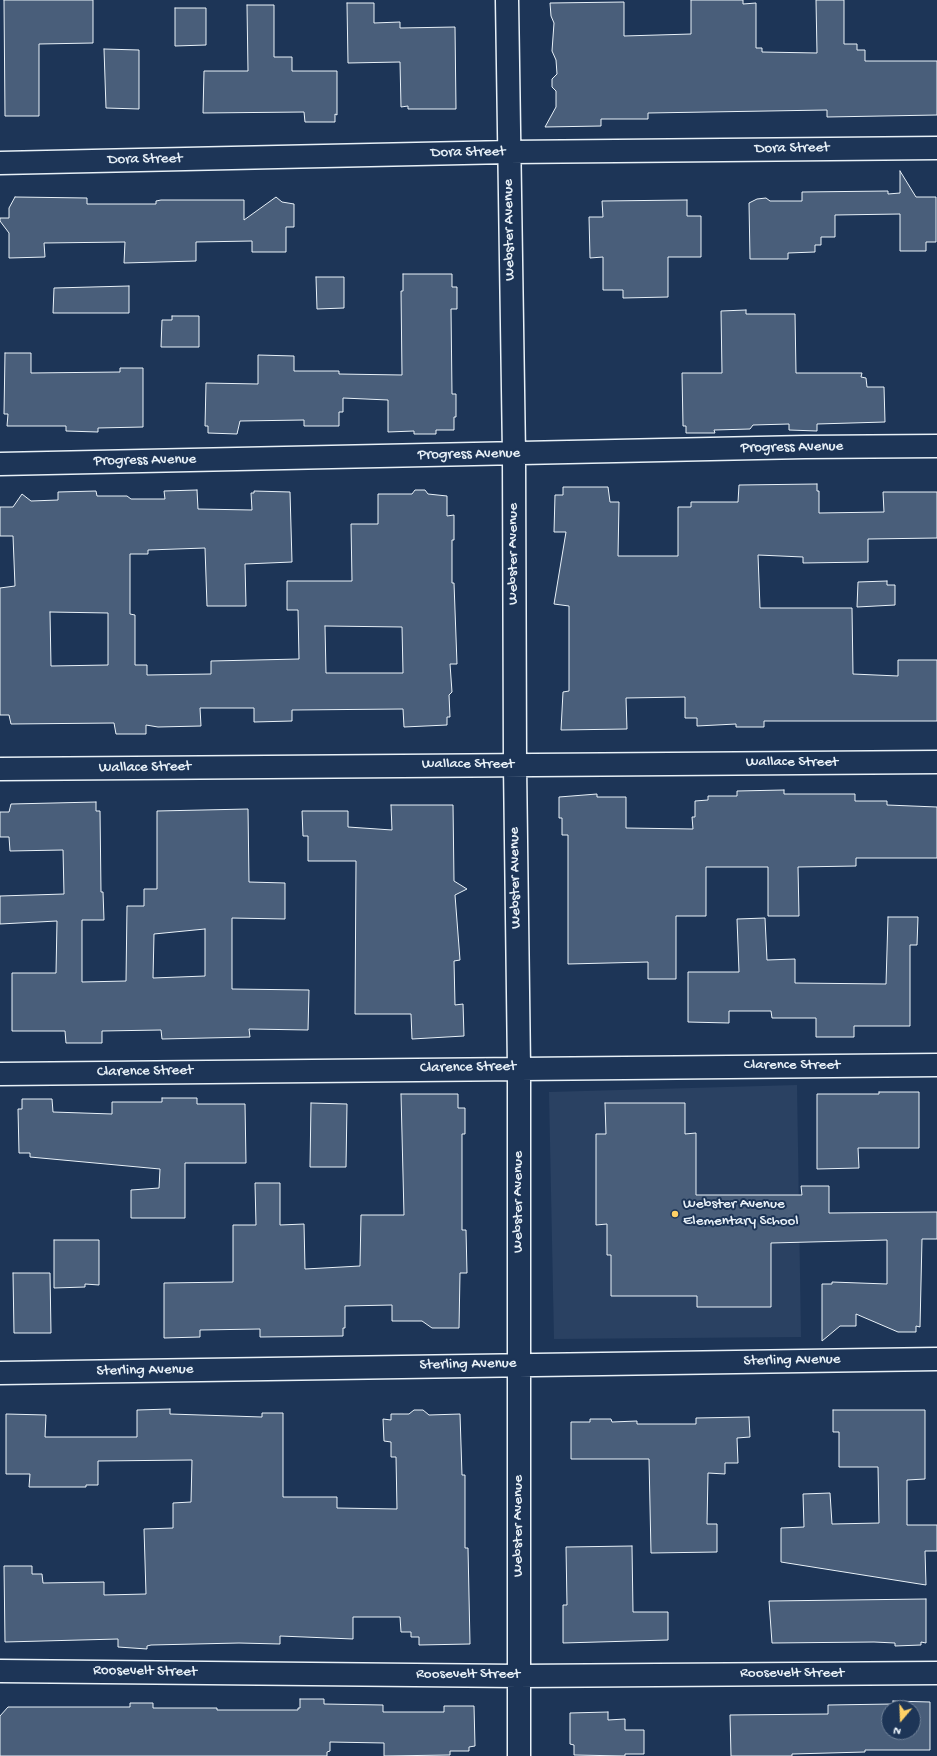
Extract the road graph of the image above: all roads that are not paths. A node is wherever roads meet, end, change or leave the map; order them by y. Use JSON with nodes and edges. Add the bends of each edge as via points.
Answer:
{"nodes":[{"id":1,"x":507,"y":0,"type":"edge"},
{"id":2,"x":937,"y":148,"type":"edge"},
{"id":3,"x":509,"y":152,"type":"junction"},
{"id":4,"x":0,"y":163,"type":"edge"},
{"id":5,"x":937,"y":446,"type":"edge"},
{"id":6,"x":514,"y":454,"type":"junction"},
{"id":7,"x":0,"y":464,"type":"edge"},
{"id":8,"x":937,"y":762,"type":"edge"},
{"id":9,"x":515,"y":765,"type":"junction"},
{"id":10,"x":0,"y":769,"type":"edge"},
{"id":11,"x":937,"y":1065,"type":"edge"},
{"id":12,"x":520,"y":1068,"type":"junction"},
{"id":13,"x":0,"y":1074,"type":"edge"},
{"id":14,"x":937,"y":1359,"type":"edge"},
{"id":15,"x":519,"y":1364,"type":"junction"},
{"id":16,"x":0,"y":1374,"type":"edge"},
{"id":17,"x":0,"y":1671,"type":"edge"},
{"id":18,"x":937,"y":1673,"type":"edge"},
{"id":19,"x":518,"y":1676,"type":"junction"},
{"id":20,"x":519,"y":1756,"type":"edge"}],
"edges":[{"from":1,"to":3,"type":"street","name":"Webster Avenue"},
{"from":2,"to":3,"type":"street","name":"Dora Street"},
{"from":3,"to":4,"type":"street","name":"Dora Street"},
{"from":3,"to":6,"type":"street","name":"Webster Avenue"},
{"from":5,"to":6,"type":"street","name":"Progress Avenue"},
{"from":6,"to":7,"type":"street","name":"Progress Avenue"},
{"from":6,"to":9,"type":"street","name":"Webster Avenue"},
{"from":8,"to":9,"type":"street","name":"Wallace Street"},
{"from":9,"to":10,"type":"street","name":"Wallace Street"},
{"from":9,"to":12,"type":"street","name":"Webster Avenue"},
{"from":11,"to":12,"type":"street","name":"Clarence Street"},
{"from":12,"to":13,"type":"street","name":"Clarence Street"},
{"from":12,"to":15,"type":"street","name":"Webster Avenue"},
{"from":14,"to":15,"type":"street","name":"Sterling Avenue"},
{"from":15,"to":16,"type":"street","name":"Sterling Avenue"},
{"from":15,"to":19,"type":"street","name":"Webster Avenue"},
{"from":17,"to":19,"type":"street","name":"Roosevelt Street"},
{"from":18,"to":19,"type":"street","name":"Roosevelt Street"},
{"from":19,"to":20,"type":"street","name":"Webster Avenue"}]}
